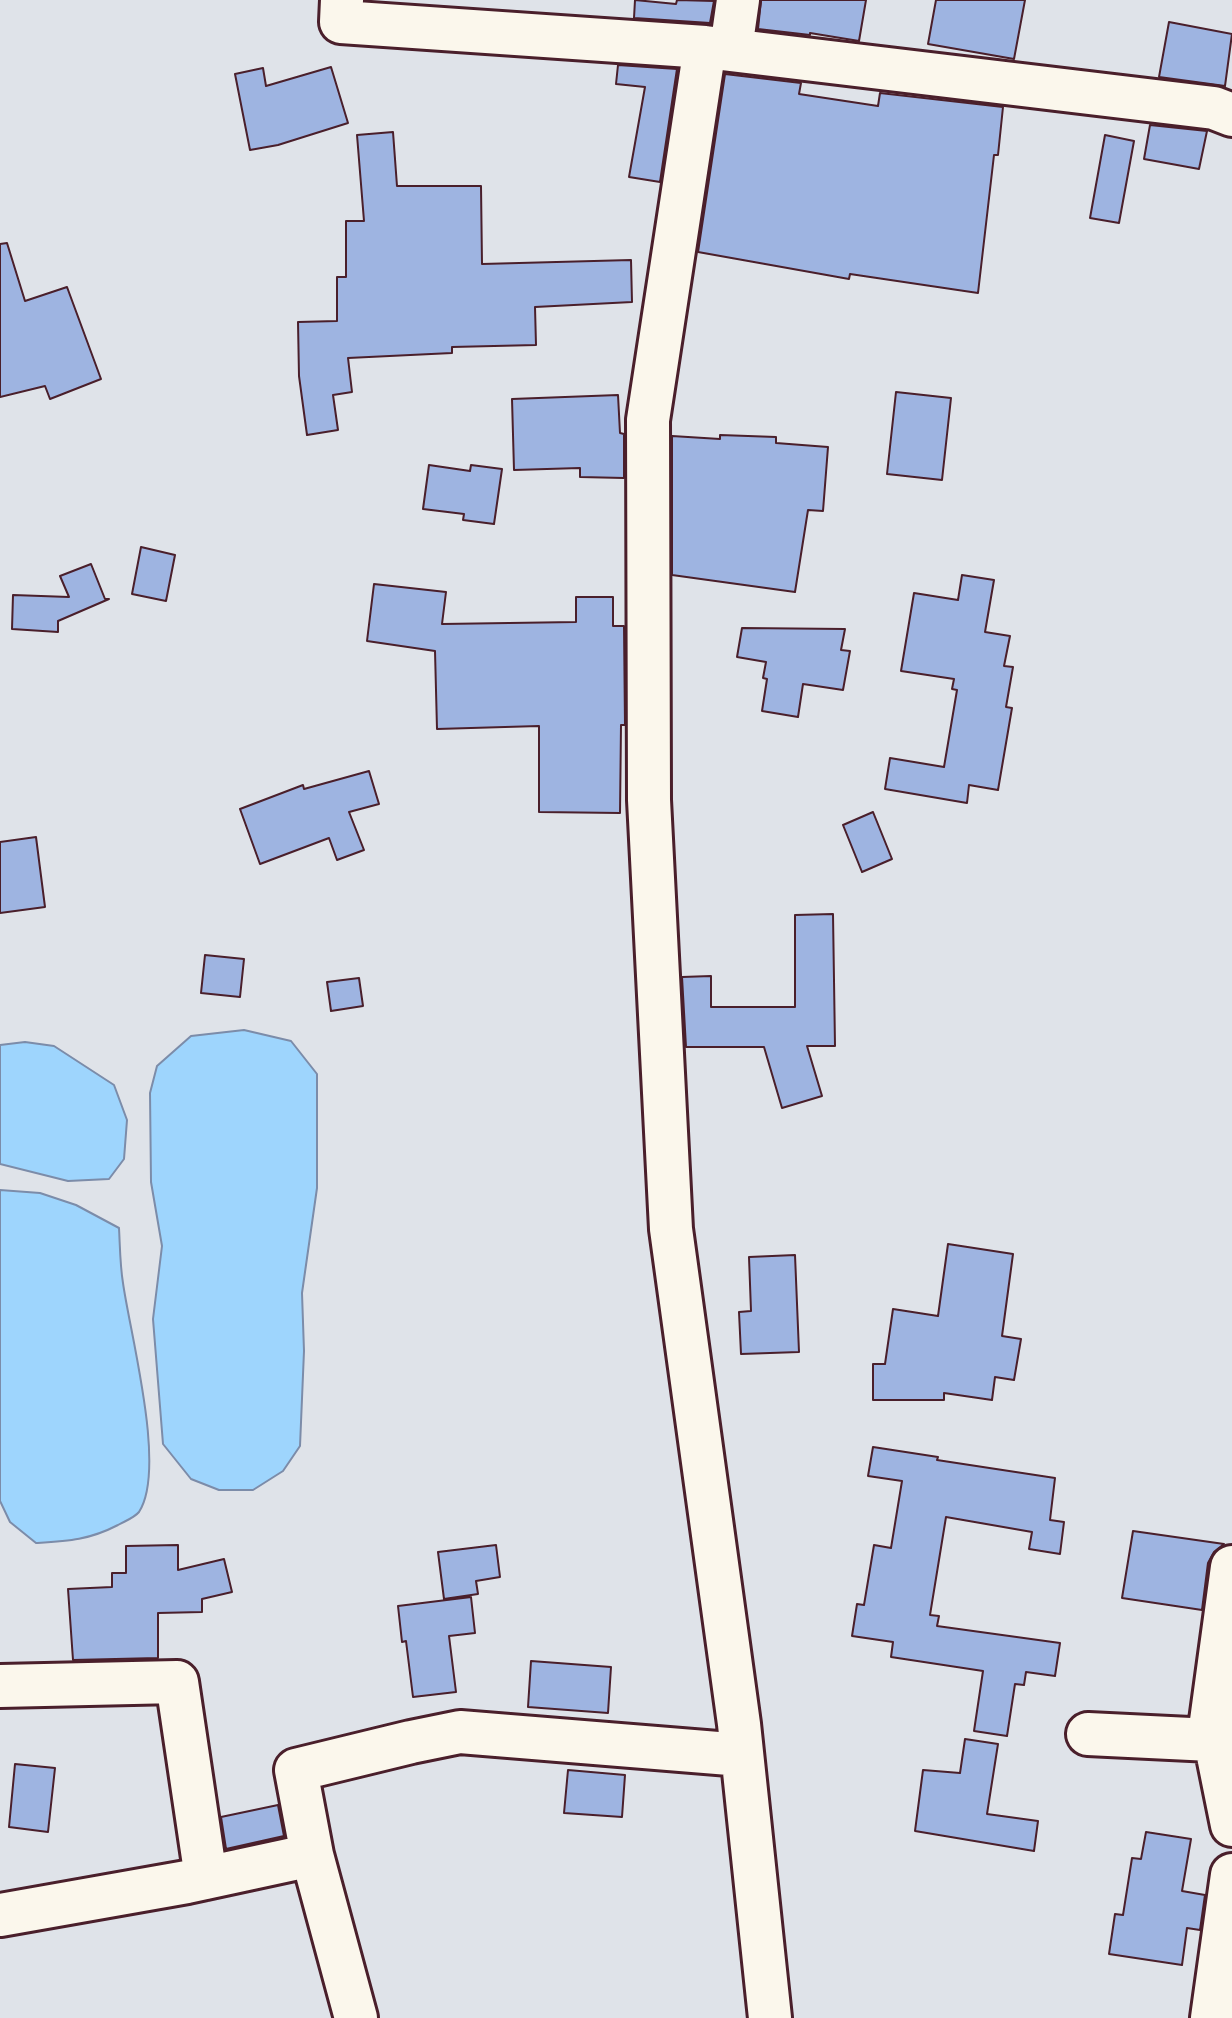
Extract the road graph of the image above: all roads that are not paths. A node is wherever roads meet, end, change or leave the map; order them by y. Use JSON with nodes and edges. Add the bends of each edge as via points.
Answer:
{"nodes":[{"id":1,"x":342,"y":0,"type":"edge"},
{"id":2,"x":738,"y":0,"type":"edge"},
{"id":3,"x":718,"y":48,"type":"junction"},
{"id":4,"x":1232,"y":115,"type":"edge"},
{"id":5,"x":1232,"y":1567,"type":"edge"},
{"id":6,"x":0,"y":1686,"type":"edge"},
{"id":7,"x":1088,"y":1734,"type":"dead end"},
{"id":8,"x":1224,"y":1740,"type":"edge"},
{"id":9,"x":742,"y":1755,"type":"junction"},
{"id":10,"x":1232,"y":1825,"type":"edge"},
{"id":11,"x":312,"y":1855,"type":"junction"},
{"id":12,"x":1232,"y":1875,"type":"edge"},
{"id":13,"x":206,"y":1878,"type":"junction"},
{"id":14,"x":0,"y":1915,"type":"edge"},
{"id":15,"x":356,"y":2018,"type":"edge"},
{"id":16,"x":770,"y":2018,"type":"edge"},
{"id":17,"x":1212,"y":2018,"type":"edge"}],
"edges":[{"from":1,"to":3,"type":"street","via":[[341,22]]},
{"from":2,"to":3,"type":"street"},
{"from":3,"to":4,"type":"street","via":[[1214,108]]},
{"from":3,"to":9,"type":"street","via":[[648,420],[649,800],[671,1229]]},
{"from":5,"to":8,"type":"street","via":[[1211,1721]]},
{"from":6,"to":13,"type":"street","via":[[177,1682]]},
{"from":7,"to":8,"type":"street"},
{"from":8,"to":10,"type":"street"},
{"from":9,"to":11,"type":"street","via":[[460,1732],[411,1742],[296,1770]]},
{"from":9,"to":16,"type":"street"},
{"from":11,"to":13,"type":"street"},
{"from":11,"to":15,"type":"street"},
{"from":12,"to":17,"type":"street"},
{"from":13,"to":14,"type":"street"}]}
